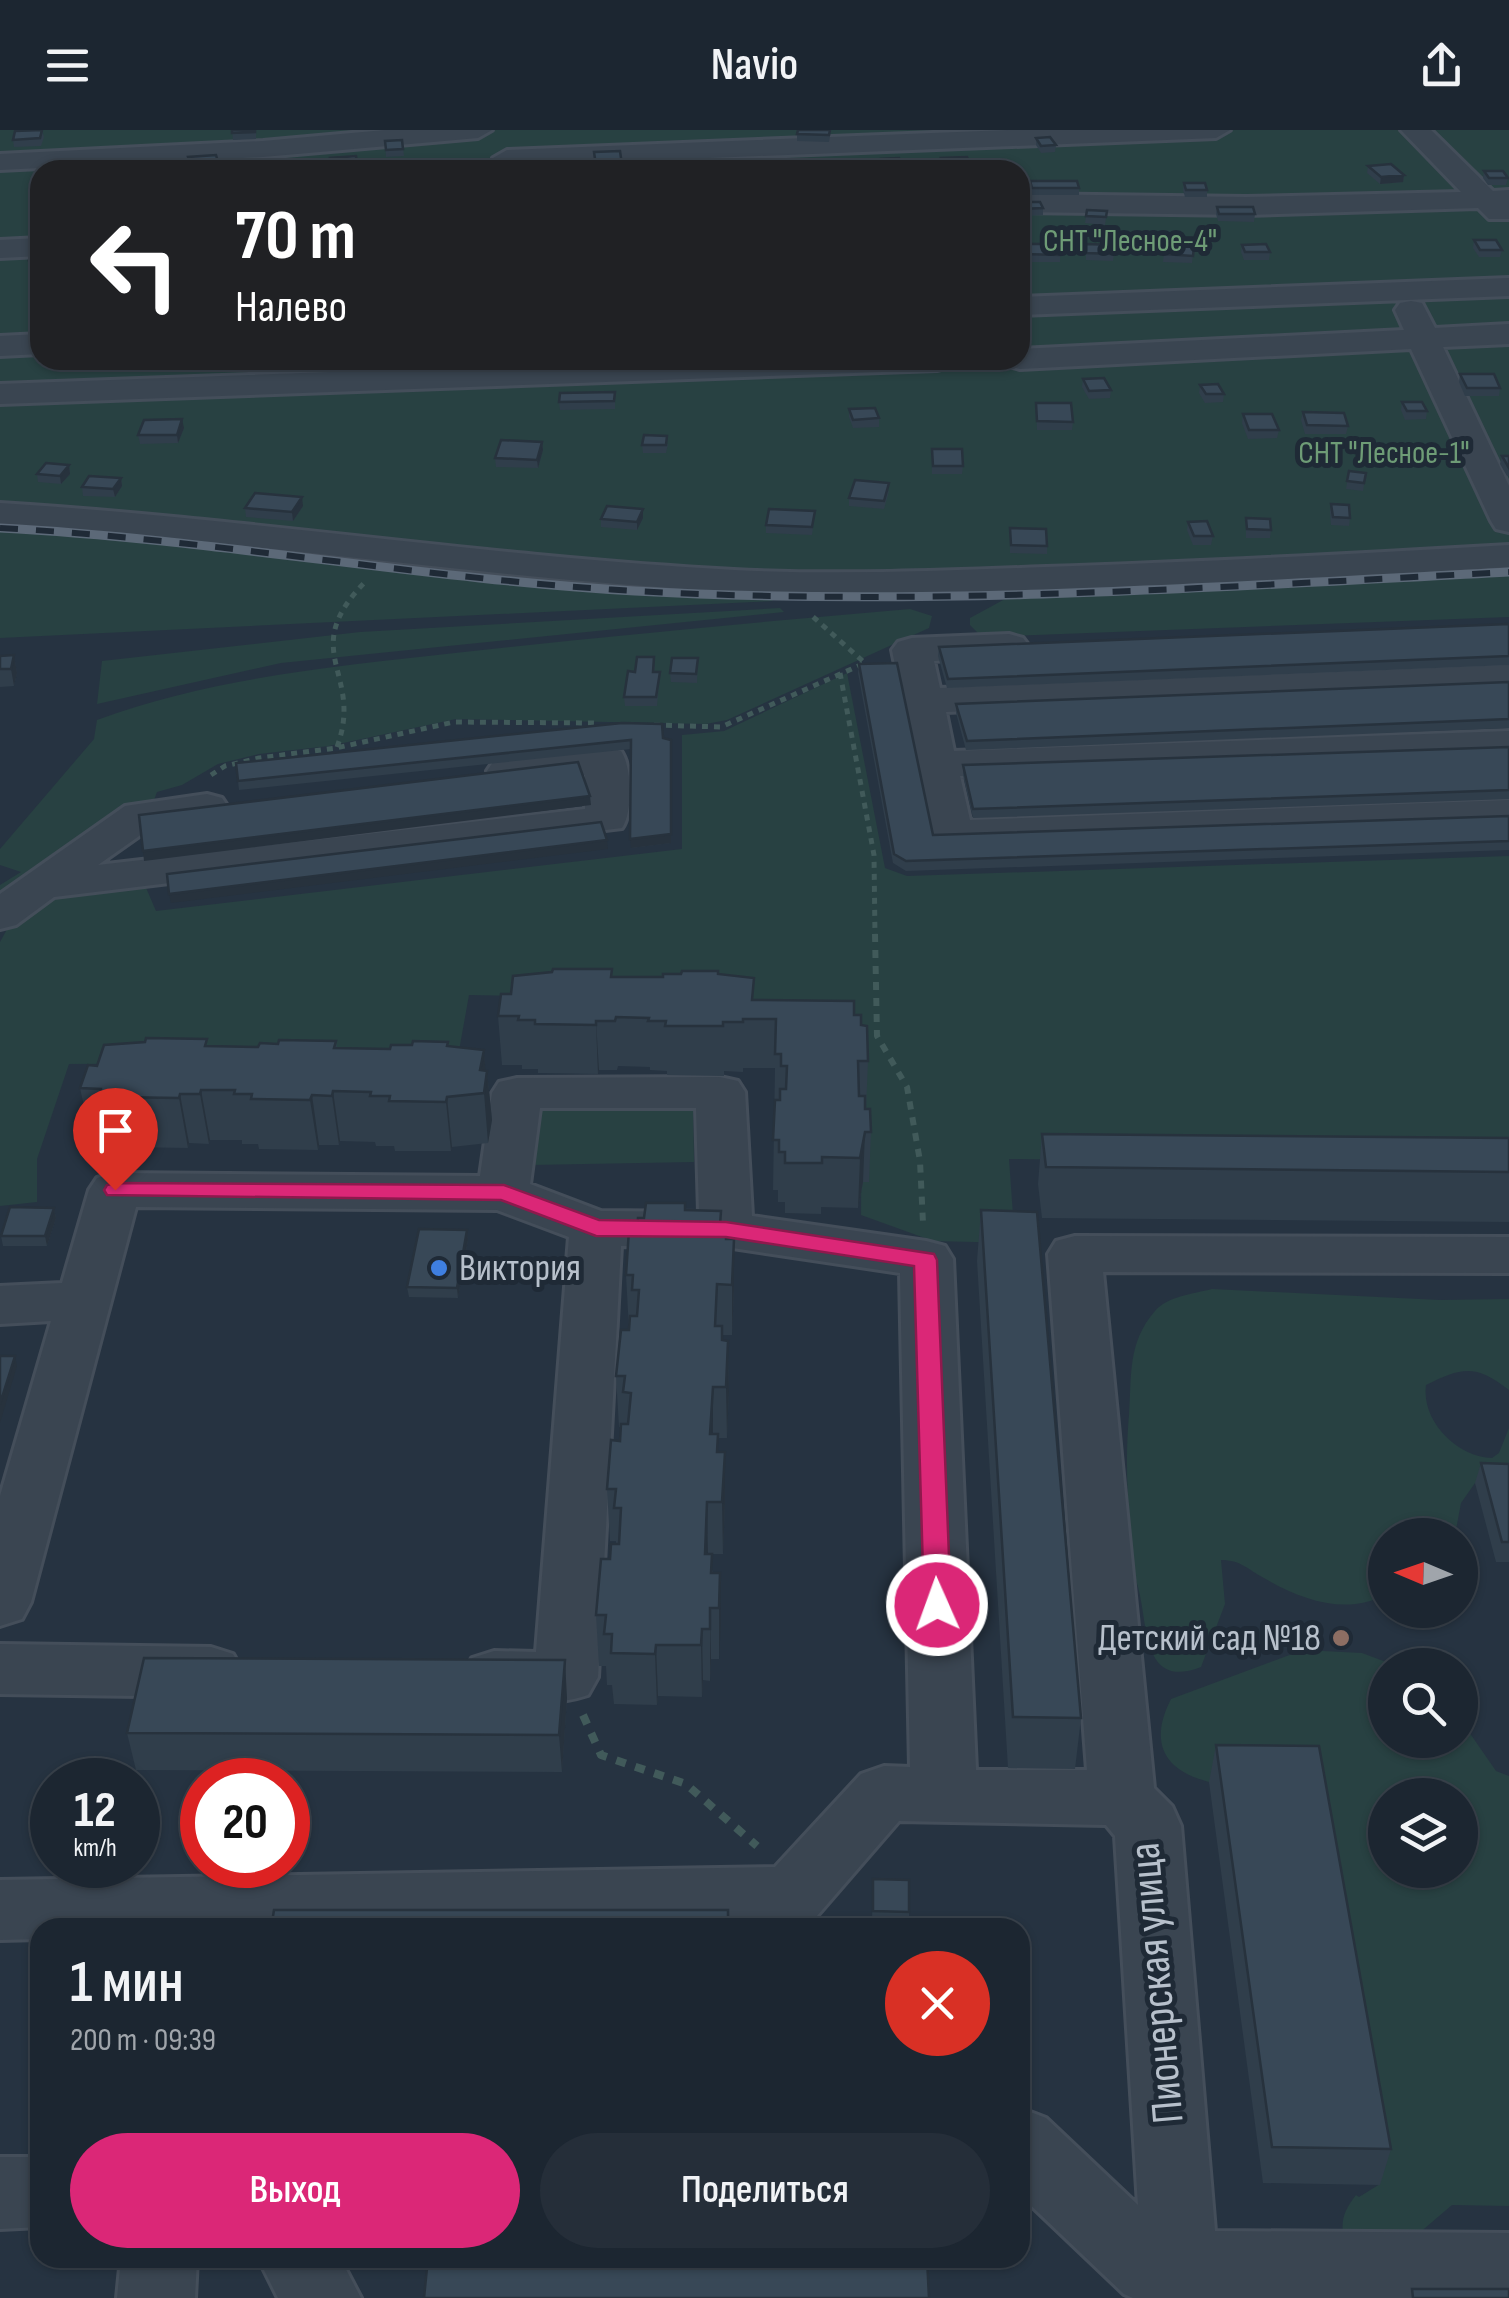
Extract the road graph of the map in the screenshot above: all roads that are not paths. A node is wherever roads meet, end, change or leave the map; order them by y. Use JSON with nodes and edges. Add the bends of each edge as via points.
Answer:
{"nodes":[{"id":1,"x":478,"y":130,"type":"edge"},
{"id":2,"x":499,"y":130,"type":"edge"},
{"id":3,"x":1216,"y":130,"type":"edge"},
{"id":4,"x":1415,"y":130,"type":"edge"},
{"id":5,"x":167,"y":152,"type":"edge"},
{"id":6,"x":30,"y":160,"type":"edge"},
{"id":7,"x":33,"y":160,"type":"edge"},
{"id":8,"x":508,"y":160,"type":"edge"},
{"id":9,"x":592,"y":160,"type":"edge"},
{"id":10,"x":0,"y":162,"type":"edge"},
{"id":11,"x":1498,"y":199,"type":"edge"},
{"id":12,"x":1030,"y":204,"type":"edge"},
{"id":13,"x":1509,"y":224,"type":"edge"},
{"id":14,"x":30,"y":248,"type":"edge"},
{"id":15,"x":0,"y":249,"type":"edge"},
{"id":16,"x":1509,"y":288,"type":"edge"},
{"id":17,"x":1403,"y":293,"type":"junction"},
{"id":18,"x":1030,"y":306,"type":"edge"},
{"id":19,"x":1509,"y":334,"type":"edge"},
{"id":20,"x":1420,"y":338,"type":"junction"},
{"id":21,"x":30,"y":344,"type":"edge"},
{"id":22,"x":0,"y":346,"type":"edge"},
{"id":23,"x":1030,"y":358,"type":"edge"},
{"id":24,"x":626,"y":370,"type":"edge"},
{"id":25,"x":0,"y":394,"type":"edge"},
{"id":26,"x":0,"y":514,"type":"edge"},
{"id":27,"x":1509,"y":521,"type":"edge"},
{"id":28,"x":1509,"y":556,"type":"edge"},
{"id":29,"x":1051,"y":645,"type":"edge"},
{"id":30,"x":1509,"y":677,"type":"edge"},
{"id":31,"x":922,"y":701,"type":"junction"},
{"id":32,"x":1509,"y":743,"type":"edge"},
{"id":33,"x":936,"y":764,"type":"junction"},
{"id":34,"x":470,"y":776,"type":"edge"},
{"id":35,"x":237,"y":804,"type":"edge"},
{"id":36,"x":1509,"y":813,"type":"edge"},
{"id":37,"x":36,"y":886,"type":"junction"},
{"id":38,"x":0,"y":915,"type":"edge"},
{"id":39,"x":504,"y":1193,"type":"junction"},
{"id":40,"x":596,"y":1228,"type":"junction"},
{"id":41,"x":726,"y":1230,"type":"junction"},
{"id":42,"x":1509,"y":1256,"type":"edge"},
{"id":43,"x":84,"y":1301,"type":"junction"},
{"id":44,"x":0,"y":1305,"type":"edge"},
{"id":45,"x":0,"y":1602,"type":"edge"},
{"id":46,"x":0,"y":1669,"type":"edge"},
{"id":47,"x":274,"y":1673,"type":"edge"},
{"id":48,"x":449,"y":1675,"type":"edge"},
{"id":49,"x":944,"y":1797,"type":"junction"},
{"id":50,"x":1122,"y":1798,"type":"junction"},
{"id":51,"x":0,"y":1910,"type":"edge"},
{"id":52,"x":807,"y":1912,"type":"edge"},
{"id":53,"x":1033,"y":2170,"type":"edge"},
{"id":54,"x":30,"y":2192,"type":"edge"},
{"id":55,"x":0,"y":2193,"type":"edge"},
{"id":56,"x":158,"y":2268,"type":"edge"},
{"id":57,"x":302,"y":2268,"type":"edge"},
{"id":58,"x":1509,"y":2270,"type":"edge"},
{"id":59,"x":1188,"y":2283,"type":"edge"},
{"id":60,"x":156,"y":2298,"type":"edge"},
{"id":61,"x":322,"y":2298,"type":"edge"}],
"edges":[{"from":1,"to":5,"type":"street"},
{"from":2,"to":8,"type":"street"},
{"from":3,"to":9,"type":"street"},
{"from":4,"to":11,"type":"street"},
{"from":5,"to":7,"type":"street"},
{"from":6,"to":10,"type":"street"},
{"from":11,"to":12,"type":"street"},
{"from":11,"to":13,"type":"street"},
{"from":14,"to":15,"type":"street"},
{"from":16,"to":17,"type":"street"},
{"from":17,"to":18,"type":"street"},
{"from":17,"to":20,"type":"street"},
{"from":19,"to":20,"type":"street"},
{"from":20,"to":23,"type":"street"},
{"from":20,"to":27,"type":"street"},
{"from":21,"to":22,"type":"street"},
{"from":24,"to":25,"type":"street"},
{"from":26,"to":28,"type":"street","via":[[737,581],[898,583]]},
{"from":29,"to":31,"type":"street","via":[[912,650]]},
{"from":30,"to":31,"type":"street"},
{"from":31,"to":33,"type":"street"},
{"from":32,"to":33,"type":"street"},
{"from":33,"to":36,"type":"street","via":[[951,834]]},
{"from":34,"to":37,"type":"street","via":[[606,760],[608,818]]},
{"from":35,"to":37,"type":"street","via":[[140,815]]},
{"from":37,"to":38,"type":"street"},
{"from":39,"to":40,"type":"street"},
{"from":39,"to":41,"type":"street","via":[[517,1093],[720,1092]]},
{"from":39,"to":43,"type":"street","via":[[115,1190]]},
{"from":40,"to":41,"type":"street"},
{"from":40,"to":48,"type":"street","via":[[566,1677]]},
{"from":41,"to":49,"type":"street","via":[[926,1260]]},
{"from":42,"to":50,"type":"street","name":"Пионерская улица","via":[[1075,1254]]},
{"from":43,"to":44,"type":"street"},
{"from":43,"to":45,"type":"street"},
{"from":46,"to":47,"type":"street"},
{"from":49,"to":50,"type":"street"},
{"from":49,"to":52,"type":"street","via":[[884,1793]]},
{"from":50,"to":59,"type":"street","name":"Пионерская улица","via":[[1148,1826]]},
{"from":51,"to":52,"type":"street"},
{"from":53,"to":59,"type":"street","via":[[1151,2268]]},
{"from":54,"to":55,"type":"street"},
{"from":56,"to":60,"type":"street"},
{"from":57,"to":61,"type":"street"},
{"from":58,"to":59,"type":"street"}]}
